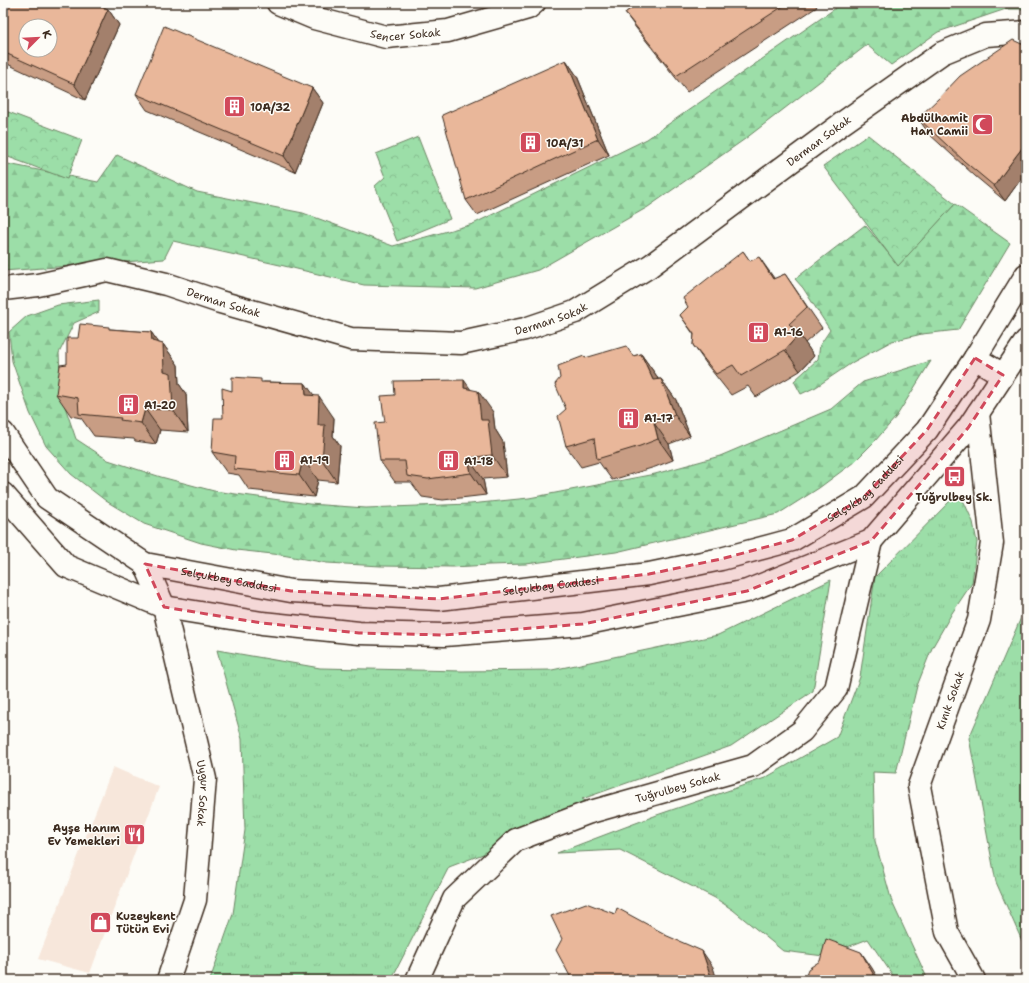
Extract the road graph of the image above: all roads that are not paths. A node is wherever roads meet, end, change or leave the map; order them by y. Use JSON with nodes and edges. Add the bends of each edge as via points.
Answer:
{"nodes":[{"id":1,"x":278,"y":3,"type":"edge"},
{"id":2,"x":534,"y":3,"type":"edge"},
{"id":3,"x":1026,"y":32,"type":"edge"},
{"id":4,"x":1026,"y":275,"type":"edge"},
{"id":5,"x":3,"y":289,"type":"edge"},
{"id":6,"x":1026,"y":341,"type":"edge"},
{"id":7,"x":975,"y":358,"type":"junction"},
{"id":8,"x":1004,"y":375,"type":"junction"},
{"id":9,"x":978,"y":413,"type":"junction"},
{"id":10,"x":3,"y":433,"type":"edge"},
{"id":11,"x":3,"y":494,"type":"edge"},
{"id":12,"x":871,"y":541,"type":"junction"},
{"id":13,"x":145,"y":564,"type":"junction"},
{"id":14,"x":164,"y":606,"type":"junction"},
{"id":15,"x":168,"y":980,"type":"edge"},
{"id":16,"x":417,"y":980,"type":"edge"},
{"id":17,"x":974,"y":980,"type":"edge"}],
"edges":[{"from":1,"to":2,"type":"street","name":"Sencer Sokak","via":[[314,18],[386,37],[448,31],[528,8]]},
{"from":3,"to":5,"type":"street","name":"Derman Sokak","via":[[986,35],[942,53],[844,122],[650,266],[575,312],[525,329],[462,344],[351,339],[166,284],[106,270]]},
{"from":4,"to":7,"type":"street","name":"Selçukbey Caddesi"},
{"from":6,"to":8,"type":"street"},
{"from":7,"to":8,"type":"street"},
{"from":7,"to":13,"type":"street","name":"Selçukbey Caddesi","via":[[927,430],[864,497],[792,540],[721,560],[649,574],[439,599],[291,591]]},
{"from":8,"to":9,"type":"street"},
{"from":9,"to":12,"type":"street"},
{"from":9,"to":17,"type":"street","name":"Kınık Sokak","via":[[992,543],[979,620],[919,786],[947,932]]},
{"from":10,"to":13,"type":"street","name":"Selçukbey Caddesi","via":[[47,498]]},
{"from":11,"to":14,"type":"street","via":[[66,566]]},
{"from":12,"to":14,"type":"street","via":[[747,591],[583,624],[444,635],[359,633],[262,623]]},
{"from":12,"to":16,"type":"street","name":"Tuğrulbey Sokak","via":[[836,689],[802,731],[753,766],[587,813],[516,840],[454,899]]},
{"from":13,"to":14,"type":"street","name":"Uygur Sokak"},
{"from":14,"to":15,"type":"street","name":"Uygur Sokak","via":[[205,779],[195,900]]}]}
